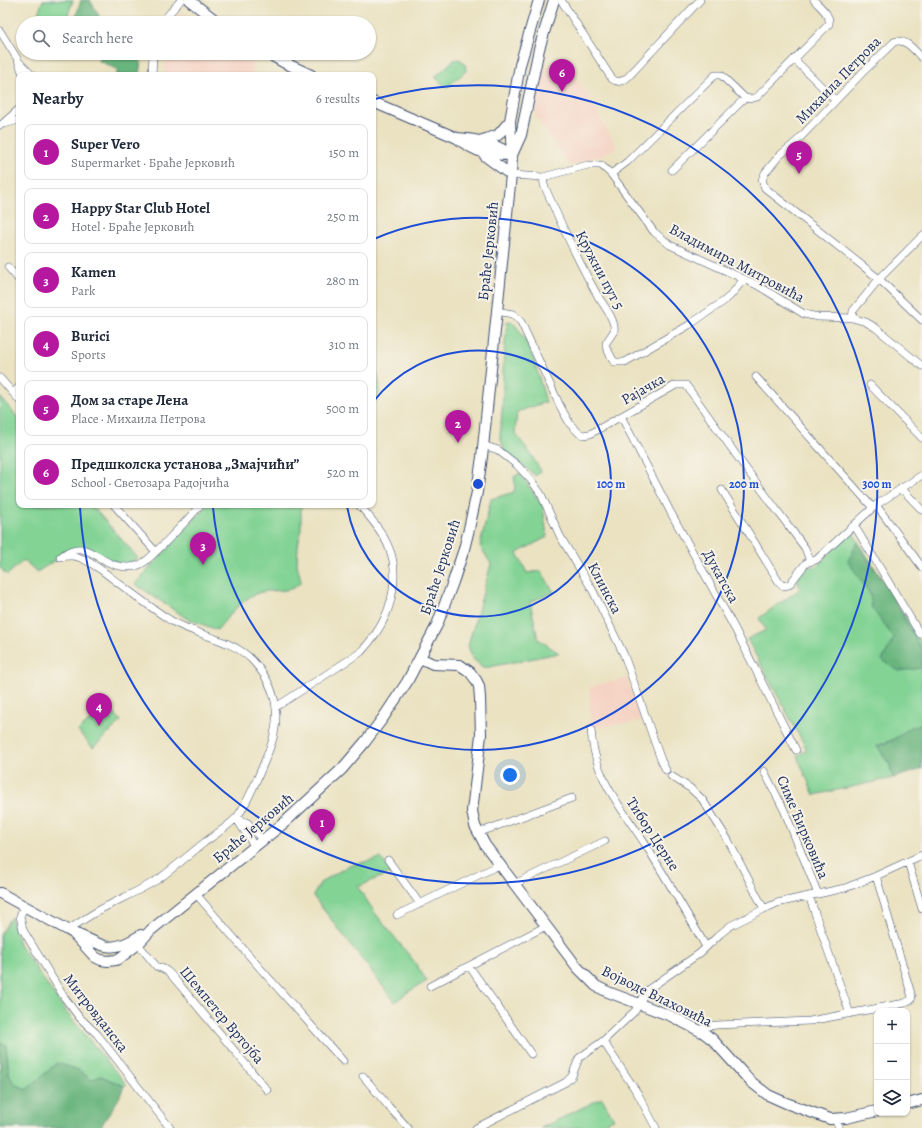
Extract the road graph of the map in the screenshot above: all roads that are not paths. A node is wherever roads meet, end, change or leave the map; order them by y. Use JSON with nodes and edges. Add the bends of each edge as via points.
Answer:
{"nodes":[{"id":1,"x":181,"y":0,"type":"edge"},
{"id":2,"x":189,"y":0,"type":"edge"},
{"id":3,"x":539,"y":0,"type":"edge"},
{"id":4,"x":554,"y":0,"type":"edge"},
{"id":5,"x":562,"y":0,"type":"edge"},
{"id":6,"x":700,"y":0,"type":"edge"},
{"id":7,"x":814,"y":0,"type":"edge"},
{"id":8,"x":167,"y":16,"type":"edge"},
{"id":9,"x":210,"y":16,"type":"edge"},
{"id":10,"x":0,"y":30,"type":"edge"},
{"id":11,"x":16,"y":57,"type":"edge"},
{"id":12,"x":922,"y":58,"type":"edge"},
{"id":13,"x":794,"y":59,"type":"junction"},
{"id":14,"x":18,"y":60,"type":"joint"},
{"id":15,"x":153,"y":60,"type":"edge"},
{"id":16,"x":279,"y":60,"type":"edge"},
{"id":17,"x":22,"y":72,"type":"edge"},
{"id":18,"x":29,"y":72,"type":"edge"},
{"id":19,"x":152,"y":72,"type":"edge"},
{"id":20,"x":305,"y":72,"type":"edge"},
{"id":21,"x":745,"y":98,"type":"junction"},
{"id":22,"x":835,"y":100,"type":"junction"},
{"id":23,"x":376,"y":103,"type":"edge"},
{"id":24,"x":16,"y":112,"type":"edge"},
{"id":25,"x":510,"y":120,"type":"junction"},
{"id":26,"x":16,"y":121,"type":"edge"},
{"id":27,"x":1,"y":125,"type":"edge"},
{"id":28,"x":457,"y":138,"type":"junction"},
{"id":29,"x":479,"y":141,"type":"junction"},
{"id":30,"x":478,"y":152,"type":"junction"},
{"id":31,"x":512,"y":155,"type":"junction"},
{"id":32,"x":672,"y":170,"type":"dead end"},
{"id":33,"x":611,"y":174,"type":"junction"},
{"id":34,"x":511,"y":175,"type":"junction"},
{"id":35,"x":543,"y":177,"type":"junction"},
{"id":36,"x":922,"y":236,"type":"edge"},
{"id":37,"x":8,"y":267,"type":"dead end"},
{"id":38,"x":16,"y":276,"type":"edge"},
{"id":39,"x":879,"y":278,"type":"junction"},
{"id":40,"x":744,"y":279,"type":"junction"},
{"id":41,"x":496,"y":311,"type":"junction"},
{"id":42,"x":852,"y":318,"type":"junction"},
{"id":43,"x":922,"y":320,"type":"edge"},
{"id":44,"x":922,"y":366,"type":"edge"},
{"id":45,"x":756,"y":377,"type":"dead end"},
{"id":46,"x":0,"y":378,"type":"edge"},
{"id":47,"x":870,"y":385,"type":"dead end"},
{"id":48,"x":16,"y":390,"type":"edge"},
{"id":49,"x":13,"y":393,"type":"junction"},
{"id":50,"x":16,"y":396,"type":"edge"},
{"id":51,"x":621,"y":416,"type":"junction"},
{"id":52,"x":922,"y":438,"type":"edge"},
{"id":53,"x":483,"y":445,"type":"junction"},
{"id":54,"x":922,"y":475,"type":"edge"},
{"id":55,"x":902,"y":488,"type":"junction"},
{"id":56,"x":722,"y":490,"type":"dead end"},
{"id":57,"x":874,"y":507,"type":"junction"},
{"id":58,"x":117,"y":508,"type":"edge"},
{"id":59,"x":197,"y":508,"type":"edge"},
{"id":60,"x":363,"y":508,"type":"edge"},
{"id":61,"x":922,"y":510,"type":"edge"},
{"id":62,"x":854,"y":525,"type":"junction"},
{"id":63,"x":156,"y":552,"type":"junction"},
{"id":64,"x":810,"y":561,"type":"junction"},
{"id":65,"x":922,"y":567,"type":"edge"},
{"id":66,"x":920,"y":634,"type":"dead end"},
{"id":67,"x":420,"y":658,"type":"junction"},
{"id":68,"x":276,"y":707,"type":"junction"},
{"id":69,"x":591,"y":730,"type":"dead end"},
{"id":70,"x":796,"y":750,"type":"dead end"},
{"id":71,"x":764,"y":770,"type":"dead end"},
{"id":72,"x":572,"y":798,"type":"dead end"},
{"id":73,"x":236,"y":818,"type":"junction"},
{"id":74,"x":478,"y":833,"type":"junction"},
{"id":75,"x":605,"y":841,"type":"dead end"},
{"id":76,"x":259,"y":844,"type":"junction"},
{"id":77,"x":922,"y":855,"type":"edge"},
{"id":78,"x":388,"y":860,"type":"dead end"},
{"id":79,"x":908,"y":862,"type":"junction"},
{"id":80,"x":499,"y":865,"type":"junction"},
{"id":81,"x":876,"y":876,"type":"junction"},
{"id":82,"x":514,"y":884,"type":"junction"},
{"id":83,"x":0,"y":893,"type":"edge"},
{"id":84,"x":196,"y":894,"type":"junction"},
{"id":85,"x":818,"y":894,"type":"junction"},
{"id":86,"x":809,"y":896,"type":"junction"},
{"id":87,"x":420,"y":904,"type":"junction"},
{"id":88,"x":24,"y":907,"type":"junction"},
{"id":89,"x":764,"y":909,"type":"junction"},
{"id":90,"x":922,"y":909,"type":"edge"},
{"id":91,"x":397,"y":915,"type":"dead end"},
{"id":92,"x":546,"y":926,"type":"junction"},
{"id":93,"x":151,"y":930,"type":"junction"},
{"id":94,"x":70,"y":932,"type":"junction"},
{"id":95,"x":138,"y":944,"type":"junction"},
{"id":96,"x":706,"y":946,"type":"junction"},
{"id":97,"x":469,"y":966,"type":"junction"},
{"id":98,"x":430,"y":986,"type":"dead end"},
{"id":99,"x":640,"y":1003,"type":"junction"},
{"id":100,"x":850,"y":1014,"type":"junction"},
{"id":101,"x":700,"y":1030,"type":"junction"},
{"id":102,"x":603,"y":1041,"type":"junction"},
{"id":103,"x":531,"y":1054,"type":"dead end"},
{"id":104,"x":343,"y":1061,"type":"dead end"},
{"id":105,"x":363,"y":1076,"type":"dead end"},
{"id":106,"x":267,"y":1090,"type":"dead end"},
{"id":107,"x":922,"y":1100,"type":"edge"},
{"id":108,"x":910,"y":1103,"type":"edge"},
{"id":109,"x":874,"y":1112,"type":"edge"},
{"id":110,"x":837,"y":1124,"type":"edge"},
{"id":111,"x":170,"y":1128,"type":"edge"},
{"id":112,"x":408,"y":1128,"type":"edge"},
{"id":113,"x":476,"y":1128,"type":"edge"},
{"id":114,"x":656,"y":1128,"type":"edge"}],
"edges":[{"from":1,"to":8,"type":"street"},
{"from":2,"to":9,"type":"main road"},
{"from":3,"to":25,"type":"main road","name":"Браће Јерковић","via":[[520,64]]},
{"from":4,"to":31,"type":"main road","via":[[539,49],[521,135]]},
{"from":5,"to":6,"type":"street","via":[[612,79],[618,82],[628,77]]},
{"from":7,"to":13,"type":"street","via":[[829,16],[830,23]]},
{"from":10,"to":11,"type":"street"},
{"from":12,"to":22,"type":"street","name":"Михаила Петрова","via":[[898,40]]},
{"from":13,"to":21,"type":"street","via":[[757,97]]},
{"from":13,"to":22,"type":"street"},
{"from":14,"to":17,"type":"street"},
{"from":14,"to":18,"type":"street"},
{"from":15,"to":19,"type":"street"},
{"from":16,"to":20,"type":"main road"},
{"from":21,"to":32,"type":"street"},
{"from":21,"to":33,"type":"street","via":[[721,75],[715,75],[627,162]]},
{"from":22,"to":39,"type":"street","name":"Михаила Петрова","via":[[802,136],[779,156],[762,180],[765,188]]},
{"from":23,"to":28,"type":"main road"},
{"from":24,"to":27,"type":"street"},
{"from":25,"to":29,"type":"main road","via":[[498,135]]},
{"from":25,"to":31,"type":"main road","name":"Браће Јерковић"},
{"from":26,"to":27,"type":"street"},
{"from":28,"to":29,"type":"main road"},
{"from":28,"to":30,"type":"main road"},
{"from":29,"to":31,"type":"main road","via":[[500,147]]},
{"from":30,"to":31,"type":"main road"},
{"from":30,"to":34,"type":"main road"},
{"from":31,"to":34,"type":"main road","name":"Браће Јерковић"},
{"from":33,"to":35,"type":"street","name":"Владимира Митровића","via":[[601,165],[593,164]]},
{"from":33,"to":40,"type":"street","name":"Владимира Митровића","via":[[654,232],[666,242]]},
{"from":34,"to":35,"type":"street","name":"Владимира Митровића"},
{"from":34,"to":41,"type":"main road","name":"Браће Јерковић"},
{"from":35,"to":40,"type":"street","name":"Кружни пут 5","via":[[544,185],[570,243],[613,323],[615,329],[606,340],[606,346],[614,362],[625,362],[689,325],[730,296]]},
{"from":36,"to":39,"type":"street"},
{"from":37,"to":38,"type":"street"},
{"from":39,"to":42,"type":"street","via":[[853,311]]},
{"from":39,"to":43,"type":"street"},
{"from":40,"to":42,"type":"street","name":"Владимира Митровића","via":[[804,314]]},
{"from":41,"to":51,"type":"street","name":"Рајачка","via":[[513,314],[521,322],[560,406],[570,424],[579,433],[590,434]]},
{"from":41,"to":53,"type":"main road","name":"Браће Јерковић"},
{"from":42,"to":44,"type":"street","name":"Владимира Митровића","via":[[876,328]]},
{"from":45,"to":57,"type":"street"},
{"from":46,"to":49,"type":"street"},
{"from":47,"to":52,"type":"street"},
{"from":48,"to":49,"type":"street"},
{"from":49,"to":50,"type":"street"},
{"from":51,"to":64,"type":"street","name":"Рајачка","via":[[676,385],[686,385],[805,548]]},
{"from":51,"to":70,"type":"street","name":"Дукатска","via":[[733,625]]},
{"from":53,"to":67,"type":"main road","name":"Браће Јерковић","via":[[474,510],[464,549],[437,624]]},
{"from":53,"to":89,"type":"street","name":"Клинска","via":[[498,450],[517,465],[541,494],[560,536],[593,591],[622,650],[668,773],[702,799],[728,840]]},
{"from":54,"to":55,"type":"street"},
{"from":55,"to":57,"type":"street"},
{"from":55,"to":61,"type":"street"},
{"from":56,"to":64,"type":"street","via":[[780,584],[789,585]]},
{"from":57,"to":62,"type":"street"},
{"from":57,"to":65,"type":"street"},
{"from":58,"to":63,"type":"street"},
{"from":59,"to":63,"type":"street"},
{"from":60,"to":68,"type":"street","via":[[384,538],[393,562],[393,582],[385,618],[360,652]]},
{"from":62,"to":64,"type":"street","via":[[816,560]]},
{"from":62,"to":66,"type":"street"},
{"from":63,"to":68,"type":"street","via":[[142,564],[134,566],[109,563],[93,553],[80,549],[60,557],[71,556],[89,563],[171,620],[244,653],[263,673]]},
{"from":67,"to":74,"type":"main road","name":"Војводе Влаховића","via":[[433,664],[460,665],[470,672],[479,686],[480,735],[472,811]]},
{"from":67,"to":76,"type":"main road","name":"Браће Јерковић","via":[[384,718],[366,742],[326,785]]},
{"from":68,"to":73,"type":"street","via":[[271,746]]},
{"from":69,"to":96,"type":"street","name":"Тибор Церне","via":[[596,761],[608,788],[655,859]]},
{"from":71,"to":85,"type":"street","name":"Симе Ћирковића","via":[[784,810]]},
{"from":72,"to":74,"type":"street"},
{"from":73,"to":76,"type":"street","via":[[248,823]]},
{"from":73,"to":94,"type":"street","via":[[160,877],[96,912]]},
{"from":74,"to":80,"type":"main road","name":"Војводе Влаховића"},
{"from":75,"to":82,"type":"street"},
{"from":76,"to":84,"type":"main road","name":"Браће Јерковић"},
{"from":77,"to":79,"type":"street"},
{"from":78,"to":87,"type":"street"},
{"from":79,"to":81,"type":"street"},
{"from":79,"to":90,"type":"street"},
{"from":80,"to":82,"type":"main road","name":"Војводе Влаховића"},
{"from":80,"to":87,"type":"street"},
{"from":81,"to":85,"type":"street","via":[[845,888]]},
{"from":81,"to":100,"type":"street","via":[[912,997],[905,1003]]},
{"from":82,"to":92,"type":"main road","name":"Војводе Влаховића"},
{"from":83,"to":88,"type":"main road","name":"Браће Јерковић"},
{"from":84,"to":93,"type":"main road","name":"Браће Јерковић"},
{"from":84,"to":104,"type":"street"},
{"from":85,"to":86,"type":"street"},
{"from":86,"to":89,"type":"street"},
{"from":86,"to":100,"type":"street","name":"Симе Ћирковића"},
{"from":87,"to":91,"type":"street"},
{"from":88,"to":94,"type":"main road","name":"Браће Јерковић"},
{"from":88,"to":111,"type":"street","name":"Митровданска","via":[[20,916],[23,930],[64,997],[79,1017],[97,1034]]},
{"from":89,"to":96,"type":"street","via":[[730,926]]},
{"from":92,"to":97,"type":"street"},
{"from":92,"to":99,"type":"main road","name":"Војводе Влаховића","via":[[577,967],[596,986]]},
{"from":93,"to":94,"type":"main road","name":"Браће Јерковић","via":[[112,947]]},
{"from":93,"to":95,"type":"main road","name":"Браће Јерковић"},
{"from":94,"to":95,"type":"main road","name":"Браће Јерковић","via":[[101,960],[116,960]]},
{"from":95,"to":106,"type":"street","name":"Шемпетер Вртојба","via":[[157,967],[167,970]]},
{"from":96,"to":99,"type":"street","via":[[646,992]]},
{"from":97,"to":98,"type":"street"},
{"from":97,"to":103,"type":"street"},
{"from":99,"to":101,"type":"main road","name":"Војводе Влаховића"},
{"from":99,"to":102,"type":"street"},
{"from":100,"to":101,"type":"street","via":[[810,1021],[717,1025]]},
{"from":101,"to":110,"type":"main road","name":"Војводе Влаховића","via":[[713,1040],[762,1092]]},
{"from":102,"to":113,"type":"street","via":[[579,1058],[572,1076],[566,1082]]},
{"from":102,"to":114,"type":"street","via":[[638,1094]]},
{"from":105,"to":112,"type":"street"},
{"from":107,"to":108,"type":"main road"},
{"from":109,"to":110,"type":"main road","name":"Војводе Влаховића"}]}
